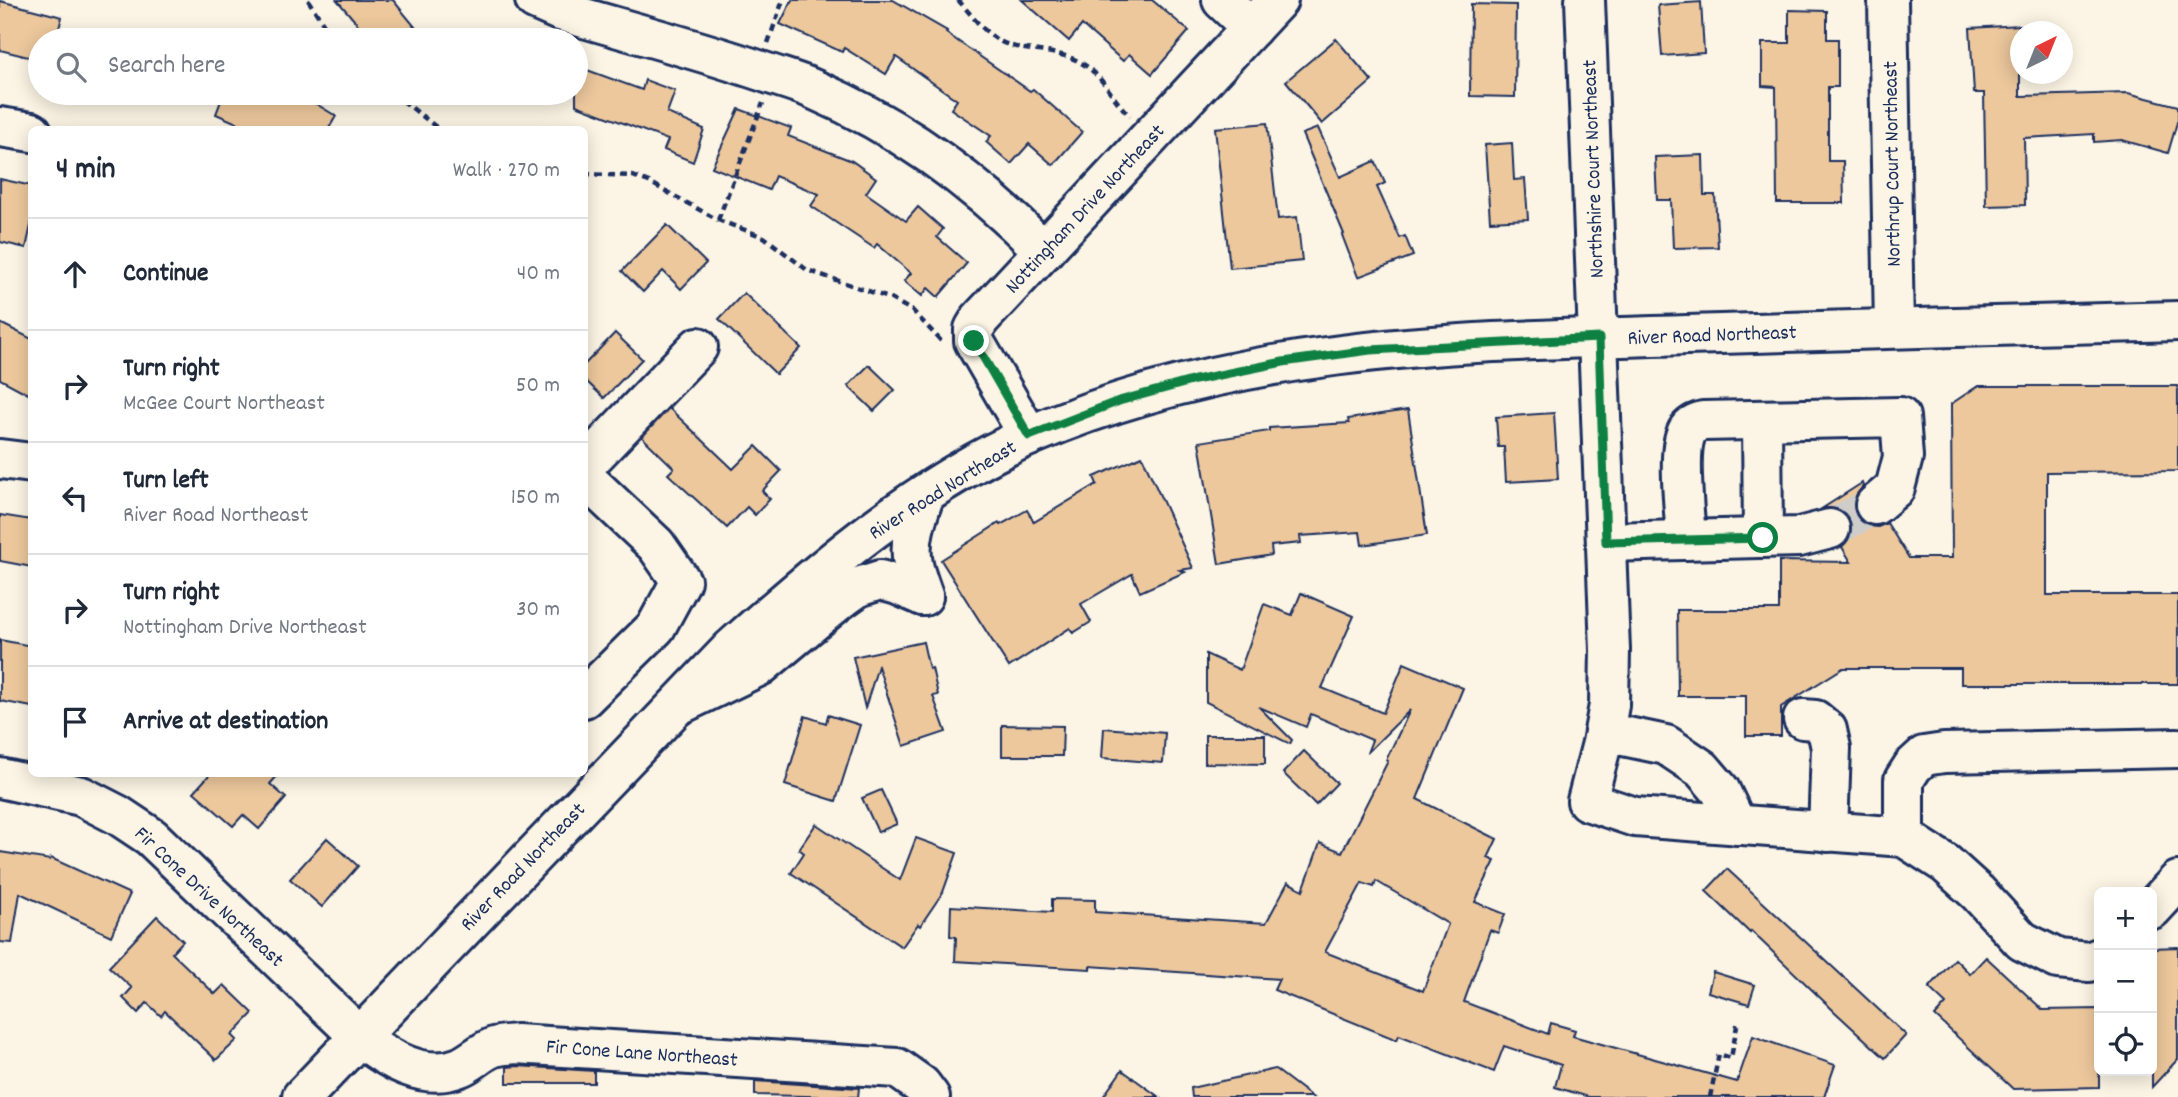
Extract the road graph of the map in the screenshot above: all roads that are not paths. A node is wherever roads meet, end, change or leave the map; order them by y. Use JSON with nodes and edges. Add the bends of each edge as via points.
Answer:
{"nodes":[{"id":1,"x":535,"y":0,"type":"edge"},
{"id":2,"x":1222,"y":0,"type":"edge"},
{"id":3,"x":1278,"y":0,"type":"edge"},
{"id":4,"x":1585,"y":0,"type":"edge"},
{"id":5,"x":1888,"y":0,"type":"edge"},
{"id":6,"x":1252,"y":28,"type":"junction"},
{"id":7,"x":0,"y":127,"type":"edge"},
{"id":8,"x":28,"y":131,"type":"edge"},
{"id":9,"x":1044,"y":251,"type":"junction"},
{"id":10,"x":2178,"y":321,"type":"edge"},
{"id":11,"x":1894,"y":328,"type":"junction"},
{"id":12,"x":1599,"y":338,"type":"junction"},
{"id":13,"x":698,"y":347,"type":"dead end"},
{"id":14,"x":1762,"y":420,"type":"junction"},
{"id":15,"x":1029,"y":436,"type":"junction"},
{"id":16,"x":0,"y":459,"type":"edge"},
{"id":17,"x":28,"y":462,"type":"edge"},
{"id":18,"x":588,"y":462,"type":"edge"},
{"id":19,"x":588,"y":481,"type":"edge"},
{"id":20,"x":925,"y":494,"type":"junction"},
{"id":21,"x":1875,"y":505,"type":"tunnel mouth"},
{"id":22,"x":1830,"y":528,"type":"tunnel mouth"},
{"id":23,"x":1763,"y":538,"type":"junction"},
{"id":24,"x":1686,"y":540,"type":"junction"},
{"id":25,"x":1606,"y":542,"type":"junction"},
{"id":26,"x":588,"y":694,"type":"edge"},
{"id":27,"x":673,"y":709,"type":"junction"},
{"id":28,"x":1802,"y":719,"type":"dead end"},
{"id":29,"x":1604,"y":732,"type":"junction"},
{"id":30,"x":2178,"y":748,"type":"edge"},
{"id":31,"x":0,"y":778,"type":"edge"},
{"id":32,"x":92,"y":785,"type":"edge"},
{"id":33,"x":1737,"y":825,"type":"junction"},
{"id":34,"x":1828,"y":832,"type":"junction"},
{"id":35,"x":1904,"y":837,"type":"junction"},
{"id":36,"x":2178,"y":881,"type":"edge"},
{"id":37,"x":2157,"y":904,"type":"edge"},
{"id":38,"x":2094,"y":960,"type":"edge"},
{"id":39,"x":359,"y":1036,"type":"junction"},
{"id":40,"x":302,"y":1097,"type":"edge"},
{"id":41,"x":930,"y":1097,"type":"edge"}],
"edges":[{"from":1,"to":9,"type":"street","via":[[733,61],[854,108],[975,188]]},
{"from":2,"to":6,"type":"street"},
{"from":3,"to":6,"type":"street","name":"Nottingham Drive Northeast"},
{"from":4,"to":12,"type":"street","name":"Northshire Court Northeast"},
{"from":5,"to":11,"type":"street","name":"Northrup Court Northeast"},
{"from":6,"to":9,"type":"street","name":"Nottingham Drive Northeast"},
{"from":7,"to":8,"type":"street"},
{"from":9,"to":15,"type":"street","name":"Nottingham Drive Northeast","via":[[974,329],[974,341]]},
{"from":10,"to":11,"type":"street","name":"River Road Northeast"},
{"from":11,"to":12,"type":"street","name":"River Road Northeast"},
{"from":12,"to":15,"type":"street","name":"River Road Northeast","via":[[1370,350],[1283,362],[1119,401]]},
{"from":12,"to":25,"type":"street","name":"Northshire Court Northeast"},
{"from":13,"to":18,"type":"street"},
{"from":14,"to":21,"type":"street","via":[[1900,417],[1903,457],[1895,488]]},
{"from":14,"to":23,"type":"street"},
{"from":14,"to":24,"type":"street","via":[[1703,421],[1686,433],[1682,451]]},
{"from":15,"to":20,"type":"street","name":"River Road Northeast"},
{"from":16,"to":17,"type":"street"},
{"from":19,"to":26,"type":"street","via":[[656,545],[681,581],[656,626]]},
{"from":20,"to":27,"type":"street","name":"River Road Northeast","via":[[780,604]]},
{"from":20,"to":27,"type":"street","via":[[912,545],[923,596],[880,580],[858,587],[760,666]]},
{"from":22,"to":23,"type":"street","via":[[1799,537]]},
{"from":23,"to":24,"type":"street"},
{"from":24,"to":25,"type":"street"},
{"from":25,"to":29,"type":"street","name":"Northshire Court Northeast","via":[[1610,650]]},
{"from":27,"to":39,"type":"street","name":"River Road Northeast"},
{"from":28,"to":34,"type":"street","via":[[1815,720],[1827,730],[1831,748]]},
{"from":29,"to":33,"type":"street","via":[[1666,745],[1702,769],[1720,790]]},
{"from":29,"to":33,"type":"street","name":"Northshire Court Northeast","via":[[1587,801],[1636,817]]},
{"from":30,"to":35,"type":"street","via":[[1924,756],[1904,780]]},
{"from":31,"to":32,"type":"street","name":"Fir Cone Drive Northeast"},
{"from":32,"to":39,"type":"street","name":"Fir Cone Drive Northeast","via":[[118,815],[151,837]]},
{"from":33,"to":34,"type":"street"},
{"from":34,"to":35,"type":"street"},
{"from":35,"to":38,"type":"street","via":[[1954,871],[2022,941],[2059,959]]},
{"from":36,"to":37,"type":"street"},
{"from":39,"to":40,"type":"street","name":"River Road Northeast"},
{"from":39,"to":41,"type":"street","name":"Fir Cone Lane Northeast","via":[[382,1054],[436,1073],[460,1067],[492,1048],[516,1044],[897,1068]]}]}
